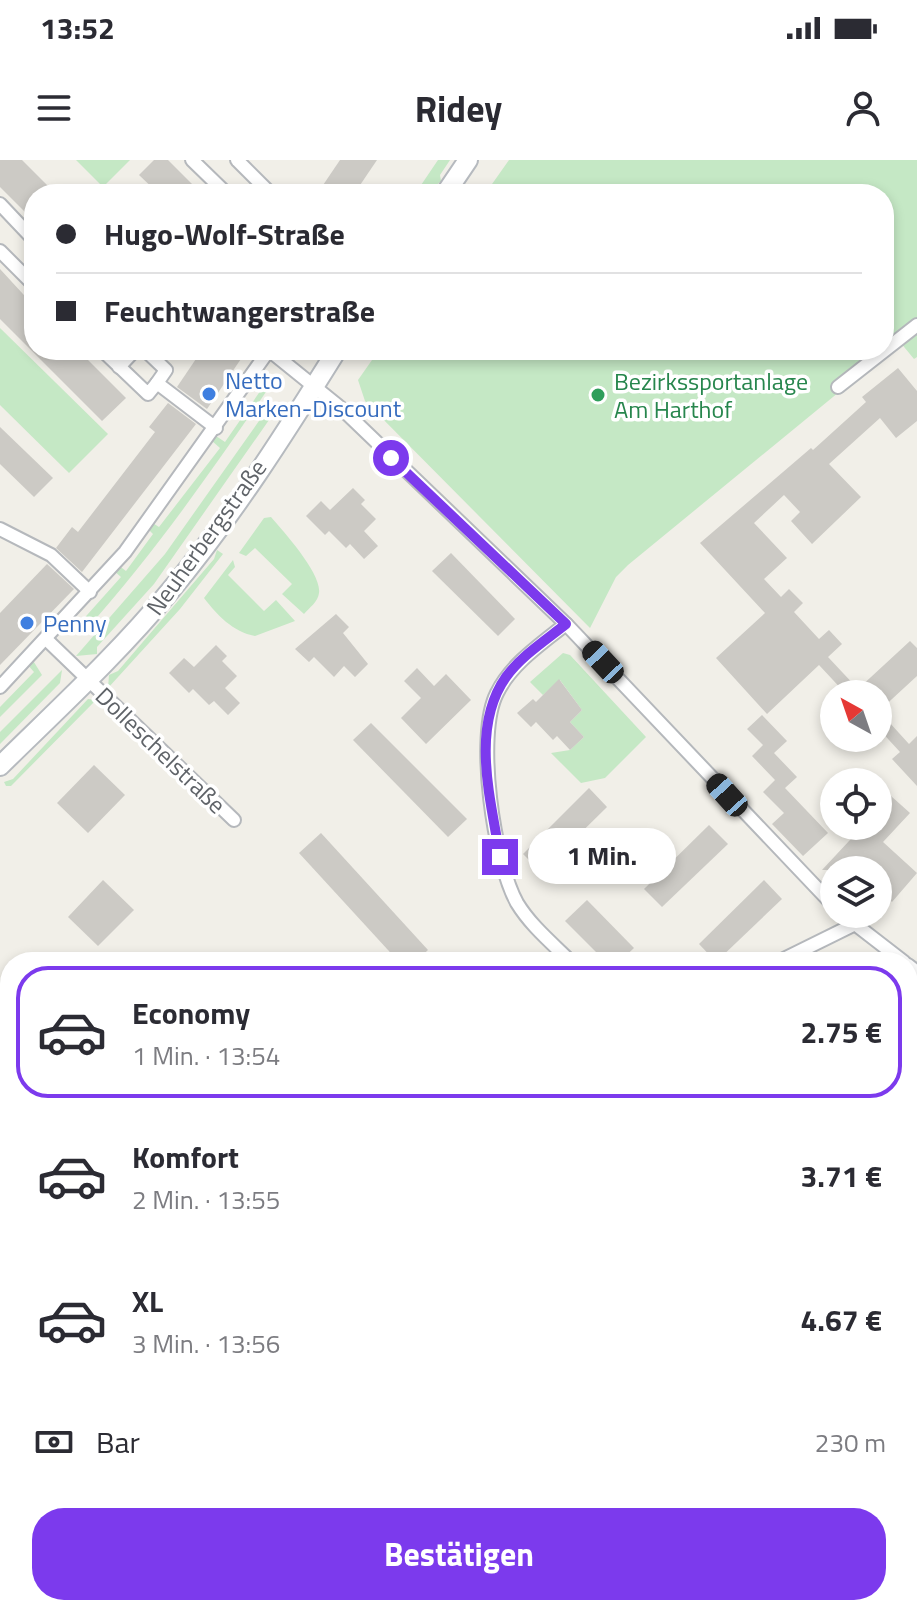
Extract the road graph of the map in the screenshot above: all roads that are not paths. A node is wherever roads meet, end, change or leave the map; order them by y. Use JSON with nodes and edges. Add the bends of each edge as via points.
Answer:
{"nodes":[{"id":1,"x":192,"y":160,"type":"edge"},
{"id":2,"x":237,"y":160,"type":"edge"},
{"id":3,"x":468,"y":160,"type":"edge"},
{"id":4,"x":217,"y":184,"type":"edge"},
{"id":5,"x":261,"y":184,"type":"edge"},
{"id":6,"x":452,"y":184,"type":"edge"},
{"id":7,"x":0,"y":204,"type":"edge"},
{"id":8,"x":24,"y":229,"type":"edge"},
{"id":9,"x":0,"y":251,"type":"edge"},
{"id":10,"x":24,"y":275,"type":"edge"},
{"id":11,"x":917,"y":325,"type":"edge"},
{"id":12,"x":894,"y":343,"type":"edge"},
{"id":13,"x":112,"y":360,"type":"edge"},
{"id":14,"x":126,"y":360,"type":"edge"},
{"id":15,"x":156,"y":360,"type":"edge"},
{"id":16,"x":262,"y":360,"type":"edge"},
{"id":17,"x":282,"y":360,"type":"edge"},
{"id":18,"x":331,"y":360,"type":"edge"},
{"id":19,"x":872,"y":360,"type":"edge"},
{"id":20,"x":119,"y":367,"type":"junction"},
{"id":21,"x":157,"y":383,"type":"junction"},
{"id":22,"x":314,"y":386,"type":"junction"},
{"id":23,"x":838,"y":387,"type":"dead end"},
{"id":24,"x":216,"y":428,"type":"junction"},
{"id":25,"x":0,"y":529,"type":"edge"},
{"id":26,"x":90,"y":592,"type":"junction"},
{"id":27,"x":566,"y":624,"type":"junction"},
{"id":28,"x":47,"y":640,"type":"junction"},
{"id":29,"x":89,"y":680,"type":"junction"},
{"id":30,"x":0,"y":687,"type":"edge"},
{"id":31,"x":0,"y":766,"type":"edge"},
{"id":32,"x":234,"y":820,"type":"dead end"},
{"id":33,"x":820,"y":891,"type":"edge"},
{"id":34,"x":847,"y":928,"type":"edge"},
{"id":35,"x":857,"y":928,"type":"edge"},
{"id":36,"x":561,"y":952,"type":"edge"},
{"id":37,"x":798,"y":952,"type":"edge"},
{"id":38,"x":891,"y":952,"type":"edge"}],
"edges":[{"from":1,"to":4,"type":"street"},
{"from":2,"to":5,"type":"street"},
{"from":3,"to":6,"type":"main road"},
{"from":7,"to":8,"type":"street"},
{"from":9,"to":10,"type":"street"},
{"from":11,"to":12,"type":"street"},
{"from":13,"to":20,"type":"street"},
{"from":14,"to":20,"type":"street"},
{"from":15,"to":21,"type":"street","via":[[166,370]]},
{"from":16,"to":24,"type":"street"},
{"from":17,"to":22,"type":"street"},
{"from":18,"to":22,"type":"main road","name":"Neuherbergstraße"},
{"from":19,"to":23,"type":"street"},
{"from":20,"to":21,"type":"street","via":[[148,394]]},
{"from":21,"to":24,"type":"street"},
{"from":22,"to":27,"type":"street"},
{"from":22,"to":29,"type":"main road","name":"Neuherbergstraße","via":[[194,561]]},
{"from":24,"to":26,"type":"street"},
{"from":25,"to":26,"type":"street","via":[[51,555]]},
{"from":26,"to":28,"type":"street"},
{"from":27,"to":33,"type":"street"},
{"from":27,"to":36,"type":"street","via":[[508,675],[490,708],[487,751],[507,880],[530,921]]},
{"from":28,"to":29,"type":"street"},
{"from":28,"to":30,"type":"street"},
{"from":29,"to":31,"type":"main road","name":"Neuherbergstraße"},
{"from":29,"to":32,"type":"street","name":"Dolleschelstraße"},
{"from":34,"to":37,"type":"street"},
{"from":35,"to":38,"type":"street"}]}
